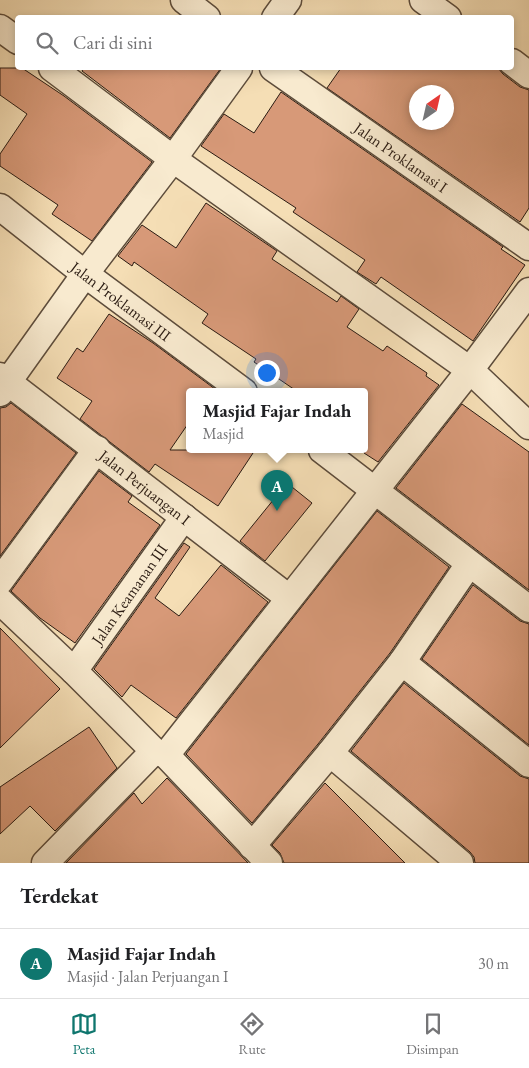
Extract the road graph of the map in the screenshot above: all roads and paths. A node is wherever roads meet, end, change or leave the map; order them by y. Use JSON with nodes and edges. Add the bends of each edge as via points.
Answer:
{"nodes":[{"id":1,"x":184,"y":0,"type":"edge"},
{"id":2,"x":288,"y":0,"type":"edge"},
{"id":3,"x":424,"y":0,"type":"edge"},
{"id":4,"x":202,"y":15,"type":"edge"},
{"id":5,"x":277,"y":15,"type":"edge"},
{"id":6,"x":444,"y":15,"type":"edge"},
{"id":7,"x":0,"y":28,"type":"edge"},
{"id":8,"x":15,"y":39,"type":"edge"},
{"id":9,"x":514,"y":64,"type":"edge"},
{"id":10,"x":55,"y":70,"type":"edge"},
{"id":11,"x":238,"y":70,"type":"edge"},
{"id":12,"x":276,"y":70,"type":"edge"},
{"id":13,"x":529,"y":75,"type":"edge"},
{"id":14,"x":173,"y":159,"type":"junction"},
{"id":15,"x":0,"y":207,"type":"edge"},
{"id":16,"x":529,"y":247,"type":"edge"},
{"id":17,"x":85,"y":274,"type":"junction"},
{"id":18,"x":529,"y":291,"type":"edge"},
{"id":19,"x":470,"y":370,"type":"junction"},
{"id":20,"x":3,"y":384,"type":"edge"},
{"id":21,"x":239,"y":388,"type":"edge"},
{"id":22,"x":529,"y":426,"type":"edge"},
{"id":23,"x":97,"y":449,"type":"junction"},
{"id":24,"x":326,"y":453,"type":"edge"},
{"id":25,"x":376,"y":490,"type":"junction"},
{"id":26,"x":184,"y":517,"type":"junction"},
{"id":27,"x":469,"y":564,"type":"junction"},
{"id":28,"x":0,"y":581,"type":"edge"},
{"id":29,"x":289,"y":598,"type":"junction"},
{"id":30,"x":0,"y":600,"type":"edge"},
{"id":31,"x":529,"y":609,"type":"edge"},
{"id":32,"x":402,"y":662,"type":"junction"},
{"id":33,"x":74,"y":671,"type":"junction"},
{"id":34,"x":160,"y":753,"type":"junction"},
{"id":35,"x":330,"y":753,"type":"junction"},
{"id":36,"x":529,"y":764,"type":"edge"},
{"id":37,"x":260,"y":855,"type":"edge"},
{"id":38,"x":45,"y":863,"type":"edge"},
{"id":39,"x":460,"y":863,"type":"edge"}],
"edges":[{"from":1,"to":4,"type":"street"},
{"from":2,"to":5,"type":"street"},
{"from":3,"to":6,"type":"street"},
{"from":7,"to":8,"type":"street"},
{"from":9,"to":13,"type":"street"},
{"from":10,"to":14,"type":"street"},
{"from":11,"to":14,"type":"street"},
{"from":12,"to":16,"type":"street","name":"Jalan Proklamasi I"},
{"from":14,"to":17,"type":"street"},
{"from":14,"to":19,"type":"street"},
{"from":15,"to":17,"type":"street","name":"Jalan Proklamasi III"},
{"from":17,"to":20,"type":"street"},
{"from":17,"to":21,"type":"street","name":"Jalan Proklamasi III"},
{"from":18,"to":19,"type":"street"},
{"from":19,"to":22,"type":"street"},
{"from":19,"to":25,"type":"street"},
{"from":20,"to":23,"type":"street","name":"Jalan Perjuangan I"},
{"from":23,"to":26,"type":"street","name":"Jalan Perjuangan I"},
{"from":23,"to":28,"type":"street"},
{"from":24,"to":25,"type":"street"},
{"from":25,"to":27,"type":"street"},
{"from":25,"to":29,"type":"street"},
{"from":26,"to":29,"type":"street","name":"Jalan Perjuangan I"},
{"from":26,"to":33,"type":"street","name":"Jalan Keamanan III"},
{"from":27,"to":31,"type":"street"},
{"from":27,"to":32,"type":"street"},
{"from":29,"to":34,"type":"street"},
{"from":30,"to":33,"type":"street"},
{"from":32,"to":35,"type":"street"},
{"from":32,"to":36,"type":"street"},
{"from":33,"to":34,"type":"street"},
{"from":34,"to":37,"type":"street"},
{"from":34,"to":38,"type":"street"},
{"from":35,"to":37,"type":"street"},
{"from":35,"to":39,"type":"street"}]}
